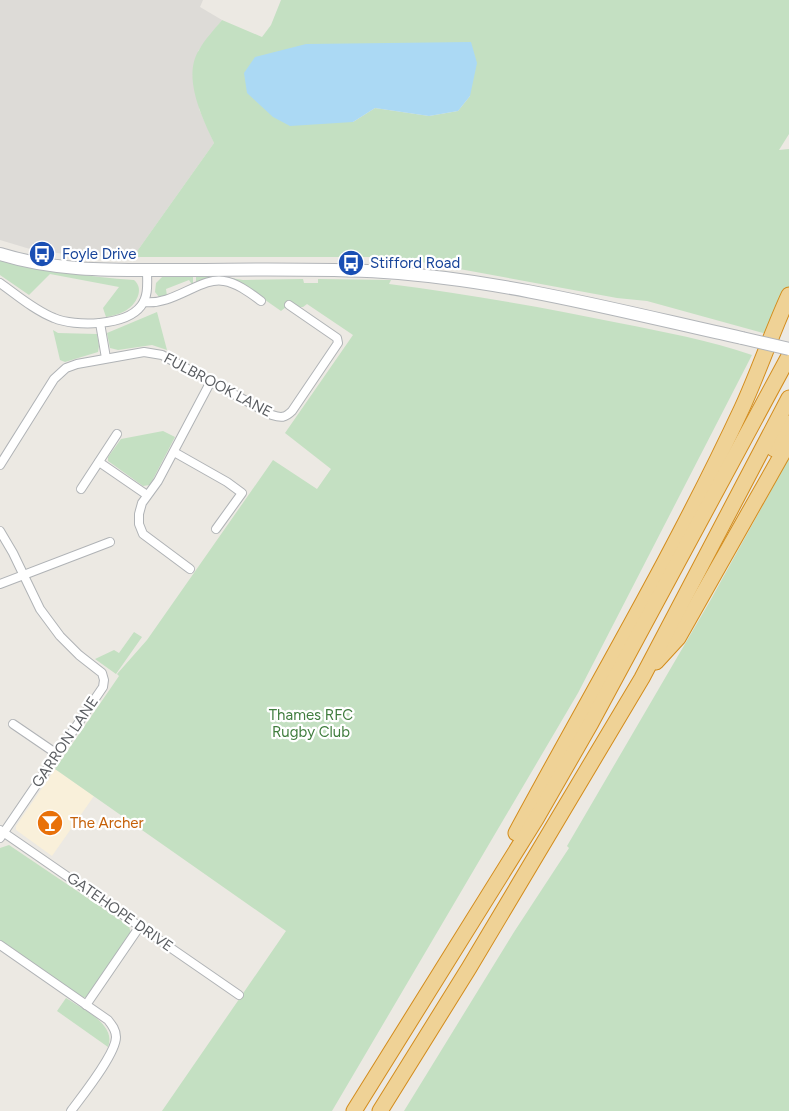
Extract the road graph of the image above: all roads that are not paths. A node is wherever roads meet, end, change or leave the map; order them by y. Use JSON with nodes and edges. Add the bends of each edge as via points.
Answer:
{"nodes":[{"id":1,"x":0,"y":254,"type":"edge"},
{"id":2,"x":147,"y":270,"type":"junction"},
{"id":3,"x":0,"y":283,"type":"edge"},
{"id":4,"x":789,"y":295,"type":"edge"},
{"id":5,"x":261,"y":301,"type":"dead end"},
{"id":6,"x":144,"y":302,"type":"junction"},
{"id":7,"x":289,"y":305,"type":"dead end"},
{"id":8,"x":789,"y":316,"type":"edge"},
{"id":9,"x":100,"y":323,"type":"junction"},
{"id":10,"x":789,"y":349,"type":"edge"},
{"id":11,"x":789,"y":356,"type":"edge"},
{"id":12,"x":106,"y":358,"type":"junction"},
{"id":13,"x":210,"y":381,"type":"junction"},
{"id":14,"x":789,"y":398,"type":"edge"},
{"id":15,"x":789,"y":423,"type":"edge"},
{"id":16,"x":117,"y":434,"type":"dead end"},
{"id":17,"x":789,"y":442,"type":"edge"},
{"id":18,"x":174,"y":452,"type":"junction"},
{"id":19,"x":99,"y":462,"type":"junction"},
{"id":20,"x":731,"y":462,"type":"junction"},
{"id":21,"x":0,"y":465,"type":"edge"},
{"id":22,"x":81,"y":489,"type":"dead end"},
{"id":23,"x":147,"y":495,"type":"junction"},
{"id":24,"x":216,"y":529,"type":"dead end"},
{"id":25,"x":0,"y":531,"type":"edge"},
{"id":26,"x":110,"y":543,"type":"dead end"},
{"id":27,"x":701,"y":565,"type":"junction"},
{"id":28,"x":190,"y":569,"type":"dead end"},
{"id":29,"x":23,"y":575,"type":"junction"},
{"id":30,"x":0,"y":584,"type":"edge"},
{"id":31,"x":642,"y":678,"type":"junction"},
{"id":32,"x":13,"y":724,"type":"dead end"},
{"id":33,"x":57,"y":754,"type":"junction"},
{"id":34,"x":1,"y":834,"type":"edge"},
{"id":35,"x":140,"y":926,"type":"junction"},
{"id":36,"x":0,"y":945,"type":"edge"},
{"id":37,"x":450,"y":958,"type":"junction"},
{"id":38,"x":239,"y":995,"type":"dead end"},
{"id":39,"x":87,"y":1005,"type":"junction"},
{"id":40,"x":71,"y":1111,"type":"edge"},
{"id":41,"x":354,"y":1111,"type":"edge"},
{"id":42,"x":380,"y":1111,"type":"edge"}],
"edges":[{"from":1,"to":2,"type":"main road","via":[[63,267]]},
{"from":2,"to":6,"type":"street"},
{"from":2,"to":10,"type":"main road","bridge":true,"via":[[325,270],[415,275],[514,288]]},
{"from":3,"to":9,"type":"street","via":[[55,319],[76,324]]},
{"from":4,"to":37,"type":"highway","via":[[715,463],[621,645]]},
{"from":5,"to":6,"type":"street","via":[[218,280],[160,303]]},
{"from":6,"to":9,"type":"street","via":[[136,311]]},
{"from":7,"to":13,"type":"street","name":"FULBROOK LANE","via":[[337,338],[338,343],[292,411],[280,418]]},
{"from":8,"to":20,"type":"highway"},
{"from":9,"to":12,"type":"street"},
{"from":11,"to":20,"type":"highway"},
{"from":12,"to":13,"type":"street","name":"FULBROOK LANE","via":[[153,352]]},
{"from":12,"to":21,"type":"street","name":"FULBROOK LANE","via":[[77,364],[60,373]]},
{"from":13,"to":18,"type":"street"},
{"from":14,"to":27,"type":"highway"},
{"from":15,"to":27,"type":"highway"},
{"from":16,"to":19,"type":"street"},
{"from":17,"to":31,"type":"highway","via":[[678,638]]},
{"from":18,"to":23,"type":"street"},
{"from":18,"to":24,"type":"street","via":[[242,493]]},
{"from":19,"to":22,"type":"street"},
{"from":19,"to":23,"type":"street"},
{"from":20,"to":37,"type":"highway","via":[[591,723]]},
{"from":23,"to":28,"type":"street","via":[[139,514],[143,534]]},
{"from":25,"to":29,"type":"street","name":"GARRON LANE"},
{"from":26,"to":29,"type":"street"},
{"from":27,"to":31,"type":"highway"},
{"from":29,"to":30,"type":"street"},
{"from":29,"to":33,"type":"street","name":"GARRON LANE","via":[[54,629],[104,677],[103,687]]},
{"from":31,"to":42,"type":"highway"},
{"from":32,"to":33,"type":"street"},
{"from":33,"to":34,"type":"street","name":"GARRON LANE"},
{"from":34,"to":35,"type":"street","name":"GATEHOPE DRIVE"},
{"from":35,"to":38,"type":"street","name":"GATEHOPE DRIVE"},
{"from":35,"to":39,"type":"street"},
{"from":36,"to":39,"type":"street"},
{"from":37,"to":41,"type":"highway"},
{"from":39,"to":40,"type":"street","via":[[108,1020],[116,1038],[113,1051]]}]}
